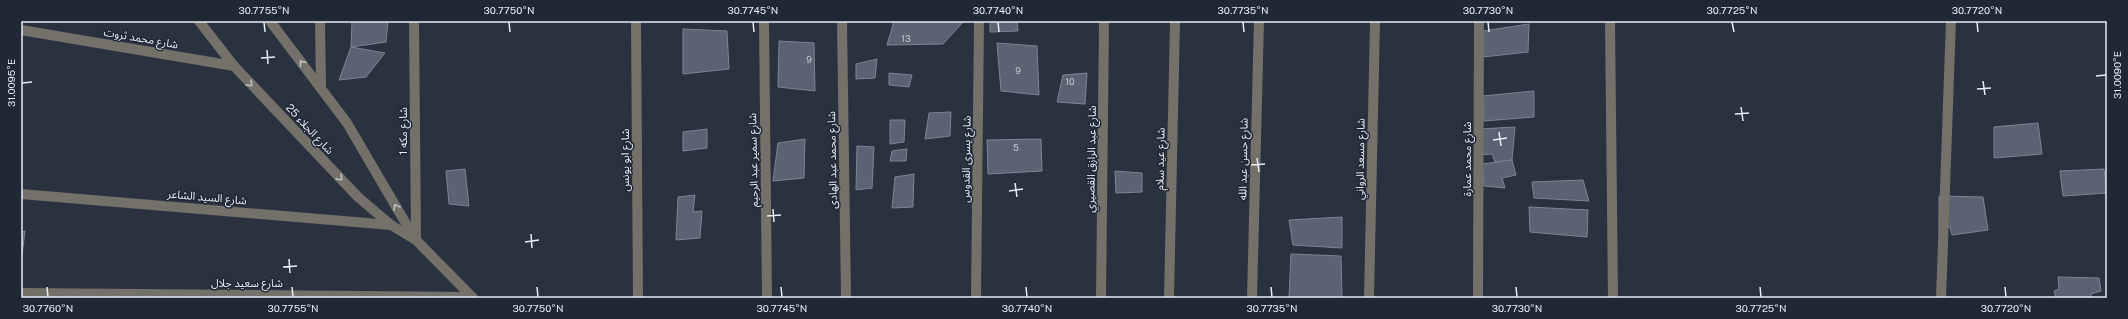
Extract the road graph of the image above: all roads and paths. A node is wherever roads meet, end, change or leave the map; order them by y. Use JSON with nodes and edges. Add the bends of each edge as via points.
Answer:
{"nodes":[{"id":1,"x":199,"y":21,"type":"edge"},
{"id":2,"x":270,"y":21,"type":"edge"},
{"id":3,"x":320,"y":21,"type":"edge"},
{"id":4,"x":414,"y":21,"type":"edge"},
{"id":5,"x":636,"y":21,"type":"edge"},
{"id":6,"x":764,"y":21,"type":"edge"},
{"id":7,"x":842,"y":21,"type":"edge"},
{"id":8,"x":979,"y":21,"type":"edge"},
{"id":9,"x":1104,"y":21,"type":"edge"},
{"id":10,"x":1176,"y":21,"type":"edge"},
{"id":11,"x":1259,"y":21,"type":"edge"},
{"id":12,"x":1375,"y":21,"type":"edge"},
{"id":13,"x":1479,"y":21,"type":"edge"},
{"id":14,"x":1610,"y":21,"type":"edge"},
{"id":15,"x":1952,"y":21,"type":"edge"},
{"id":16,"x":21,"y":30,"type":"edge"},
{"id":17,"x":234,"y":66,"type":"junction"},
{"id":18,"x":321,"y":87,"type":"junction"},
{"id":19,"x":21,"y":194,"type":"edge"},
{"id":20,"x":392,"y":225,"type":"junction"},
{"id":21,"x":416,"y":240,"type":"junction"},
{"id":22,"x":21,"y":293,"type":"edge"},
{"id":23,"x":473,"y":298,"type":"edge"},
{"id":24,"x":638,"y":298,"type":"edge"},
{"id":25,"x":766,"y":298,"type":"edge"},
{"id":26,"x":846,"y":298,"type":"edge"},
{"id":27,"x":976,"y":298,"type":"edge"},
{"id":28,"x":1101,"y":298,"type":"edge"},
{"id":29,"x":1169,"y":298,"type":"edge"},
{"id":30,"x":1252,"y":298,"type":"edge"},
{"id":31,"x":1369,"y":298,"type":"edge"},
{"id":32,"x":1478,"y":298,"type":"edge"},
{"id":33,"x":1613,"y":298,"type":"edge"},
{"id":34,"x":1942,"y":298,"type":"edge"}],
"edges":[{"from":1,"to":17,"type":"street","name":"شارع الجلاء 25"},
{"from":18,"to":2,"type":"street","name":"شارع الجلاء 25","one_way":true},
{"from":3,"to":18,"type":"street"},
{"from":4,"to":21,"type":"street","name":"شارع مكه 1"},
{"from":5,"to":24,"type":"street","name":"شارع ابو يونس"},
{"from":6,"to":25,"type":"street","name":"شارع سمير عبد الرحيم"},
{"from":7,"to":26,"type":"street","name":"شارع محمد عبد الهادى"},
{"from":8,"to":27,"type":"street","name":"شارع يسرى القدوس"},
{"from":9,"to":28,"type":"street","name":"شارع عبد الرازق القصيري"},
{"from":10,"to":29,"type":"street","name":"شارع عيد سلام"},
{"from":11,"to":30,"type":"street","name":"شارع حسن عبد الله"},
{"from":12,"to":31,"type":"street","name":"شارع مسعد الرواني"},
{"from":13,"to":32,"type":"street","name":"شارع محمد عمارة"},
{"from":14,"to":33,"type":"street"},
{"from":15,"to":34,"type":"street"},
{"from":16,"to":17,"type":"street","name":"شارع محمد ثروت"},
{"from":17,"to":20,"type":"street","name":"شارع الجلاء 25","one_way":true,"via":[[358,197]]},
{"from":21,"to":18,"type":"street","name":"شارع الجلاء 25","one_way":true,"via":[[348,123]]},
{"from":19,"to":20,"type":"street","name":"شارع السيد الشاعر"},
{"from":20,"to":21,"type":"street","name":"شارع الجلاء 25"},
{"from":21,"to":23,"type":"street","name":"شارع الجلاء 25"},
{"from":22,"to":23,"type":"street","name":"شارع سعيد جلال"}]}
